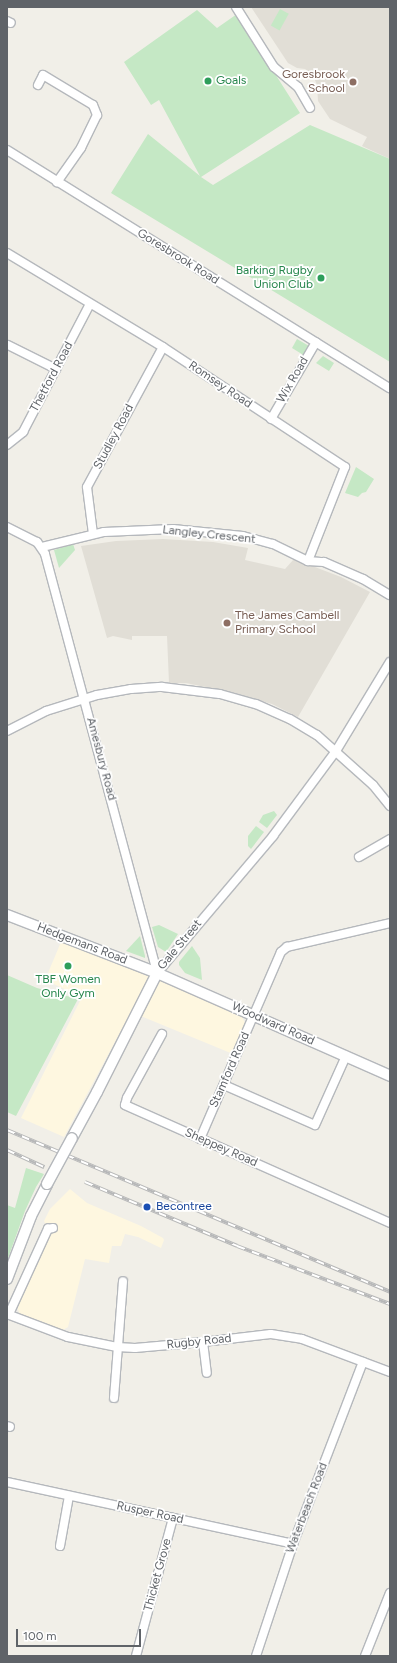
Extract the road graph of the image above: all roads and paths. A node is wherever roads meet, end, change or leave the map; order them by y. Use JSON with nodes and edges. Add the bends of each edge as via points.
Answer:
{"nodes":[{"id":1,"x":236,"y":7,"type":"edge"},
{"id":2,"x":38,"y":85,"type":"dead end"},
{"id":3,"x":310,"y":108,"type":"dead end"},
{"id":4,"x":7,"y":150,"type":"edge"},
{"id":5,"x":57,"y":182,"type":"junction"},
{"id":6,"x":7,"y":253,"type":"edge"},
{"id":7,"x":90,"y":304,"type":"junction"},
{"id":8,"x":316,"y":342,"type":"junction"},
{"id":9,"x":8,"y":344,"type":"dead end"},
{"id":10,"x":163,"y":347,"type":"junction"},
{"id":11,"x":56,"y":369,"type":"junction"},
{"id":12,"x":390,"y":388,"type":"edge"},
{"id":13,"x":271,"y":419,"type":"junction"},
{"id":14,"x":7,"y":445,"type":"edge"},
{"id":15,"x":7,"y":526,"type":"edge"},
{"id":16,"x":93,"y":534,"type":"junction"},
{"id":17,"x":42,"y":546,"type":"junction"},
{"id":18,"x":308,"y":561,"type":"junction"},
{"id":19,"x":390,"y":595,"type":"edge"},
{"id":20,"x":390,"y":662,"type":"edge"},
{"id":21,"x":84,"y":698,"type":"junction"},
{"id":22,"x":7,"y":731,"type":"edge"},
{"id":23,"x":336,"y":750,"type":"junction"},
{"id":24,"x":390,"y":806,"type":"edge"},
{"id":25,"x":390,"y":839,"type":"edge"},
{"id":26,"x":360,"y":857,"type":"dead end"},
{"id":27,"x":7,"y":915,"type":"edge"},
{"id":28,"x":390,"y":923,"type":"edge"},
{"id":29,"x":157,"y":973,"type":"junction"},
{"id":30,"x":254,"y":1016,"type":"junction"},
{"id":31,"x":162,"y":1034,"type":"dead end"},
{"id":32,"x":346,"y":1056,"type":"junction"},
{"id":33,"x":390,"y":1076,"type":"edge"},
{"id":34,"x":224,"y":1085,"type":"junction"},
{"id":35,"x":200,"y":1139,"type":"junction"},
{"id":36,"x":390,"y":1223,"type":"edge"},
{"id":37,"x":53,"y":1228,"type":"dead end"},
{"id":38,"x":7,"y":1279,"type":"edge"},
{"id":39,"x":122,"y":1281,"type":"dead end"},
{"id":40,"x":8,"y":1314,"type":"edge"},
{"id":41,"x":203,"y":1342,"type":"junction"},
{"id":42,"x":117,"y":1347,"type":"junction"},
{"id":43,"x":364,"y":1362,"type":"junction"},
{"id":44,"x":390,"y":1372,"type":"edge"},
{"id":45,"x":207,"y":1373,"type":"dead end"},
{"id":46,"x":114,"y":1398,"type":"dead end"},
{"id":47,"x":7,"y":1482,"type":"edge"},
{"id":48,"x":69,"y":1496,"type":"junction"},
{"id":49,"x":173,"y":1518,"type":"junction"},
{"id":50,"x":293,"y":1544,"type":"junction"},
{"id":51,"x":60,"y":1546,"type":"dead end"},
{"id":52,"x":390,"y":1593,"type":"edge"},
{"id":53,"x":136,"y":1656,"type":"edge"},
{"id":54,"x":256,"y":1656,"type":"edge"},
{"id":55,"x":365,"y":1656,"type":"edge"}],
"edges":[{"from":1,"to":3,"type":"street","via":[[274,67],[298,87]]},
{"from":2,"to":5,"type":"street","via":[[43,75],[93,105],[97,115],[81,148]]},
{"from":4,"to":5,"type":"street","name":"Goresbrook Road"},
{"from":5,"to":8,"type":"street","name":"Goresbrook Road"},
{"from":6,"to":7,"type":"street","name":"Romsey Road"},
{"from":7,"to":10,"type":"street","name":"Romsey Road"},
{"from":7,"to":11,"type":"street","name":"Thetford Road"},
{"from":8,"to":12,"type":"street","name":"Goresbrook Road"},
{"from":8,"to":13,"type":"street","name":"Wix Road"},
{"from":9,"to":11,"type":"street"},
{"from":10,"to":13,"type":"street","name":"Romsey Road"},
{"from":10,"to":16,"type":"street","name":"Studley Road","via":[[87,487]]},
{"from":11,"to":14,"type":"street","name":"Thetford Road","via":[[23,432]]},
{"from":13,"to":18,"type":"street","name":"Romsey Road","via":[[345,466]]},
{"from":15,"to":17,"type":"street"},
{"from":16,"to":17,"type":"street","name":"Langley Crescent"},
{"from":16,"to":18,"type":"street","name":"Langley Crescent","via":[[173,530],[243,536],[273,544]]},
{"from":17,"to":21,"type":"street","name":"Amesbury Road"},
{"from":18,"to":19,"type":"street","name":"Langley Crescent","via":[[324,562],[363,579]]},
{"from":20,"to":23,"type":"street","name":"Gale Street"},
{"from":21,"to":22,"type":"street","via":[[46,711]]},
{"from":21,"to":23,"type":"street","via":[[131,689],[162,688],[220,694],[256,704],[290,719]]},
{"from":21,"to":29,"type":"street","name":"Amesbury Road"},
{"from":23,"to":24,"type":"street","via":[[373,785]]},
{"from":23,"to":29,"type":"street","name":"Gale Street","via":[[273,836]]},
{"from":25,"to":26,"type":"street"},
{"from":27,"to":29,"type":"street","name":"Hedgemans Road"},
{"from":28,"to":30,"type":"street","name":"Stamford Road","via":[[287,947],[281,952]]},
{"from":29,"to":30,"type":"street","name":"Woodward Road"},
{"from":29,"to":38,"type":"street","name":"Gale Street","bridge":true,"via":[[31,1216]]},
{"from":30,"to":32,"type":"street","name":"Woodward Road"},
{"from":30,"to":34,"type":"street","name":"Stamford Road"},
{"from":31,"to":35,"type":"street","name":"Sheppey Road","via":[[125,1105]]},
{"from":32,"to":33,"type":"street","name":"Woodward Road"},
{"from":32,"to":34,"type":"street","via":[[315,1125]]},
{"from":34,"to":35,"type":"street","name":"Stamford Road"},
{"from":35,"to":36,"type":"street","name":"Sheppey Road"},
{"from":37,"to":40,"type":"street","via":[[48,1229]]},
{"from":39,"to":42,"type":"street"},
{"from":40,"to":42,"type":"street","name":"Rugby Road","via":[[68,1337]]},
{"from":41,"to":42,"type":"street","name":"Rugby Road","via":[[135,1348]]},
{"from":41,"to":43,"type":"street","name":"Rugby Road","via":[[270,1334],[302,1339]]},
{"from":41,"to":45,"type":"street"},
{"from":42,"to":46,"type":"street"},
{"from":43,"to":44,"type":"street","name":"Rugby Road"},
{"from":43,"to":50,"type":"street","name":"Waterbeach Road"},
{"from":47,"to":48,"type":"street","name":"Rusper Road"},
{"from":48,"to":49,"type":"street","name":"Rusper Road"},
{"from":48,"to":51,"type":"street"},
{"from":49,"to":50,"type":"street","name":"Rusper Road"},
{"from":49,"to":53,"type":"street","name":"Thicket Grove"},
{"from":50,"to":54,"type":"street","name":"Waterbeach Road"},
{"from":52,"to":55,"type":"street"}]}
